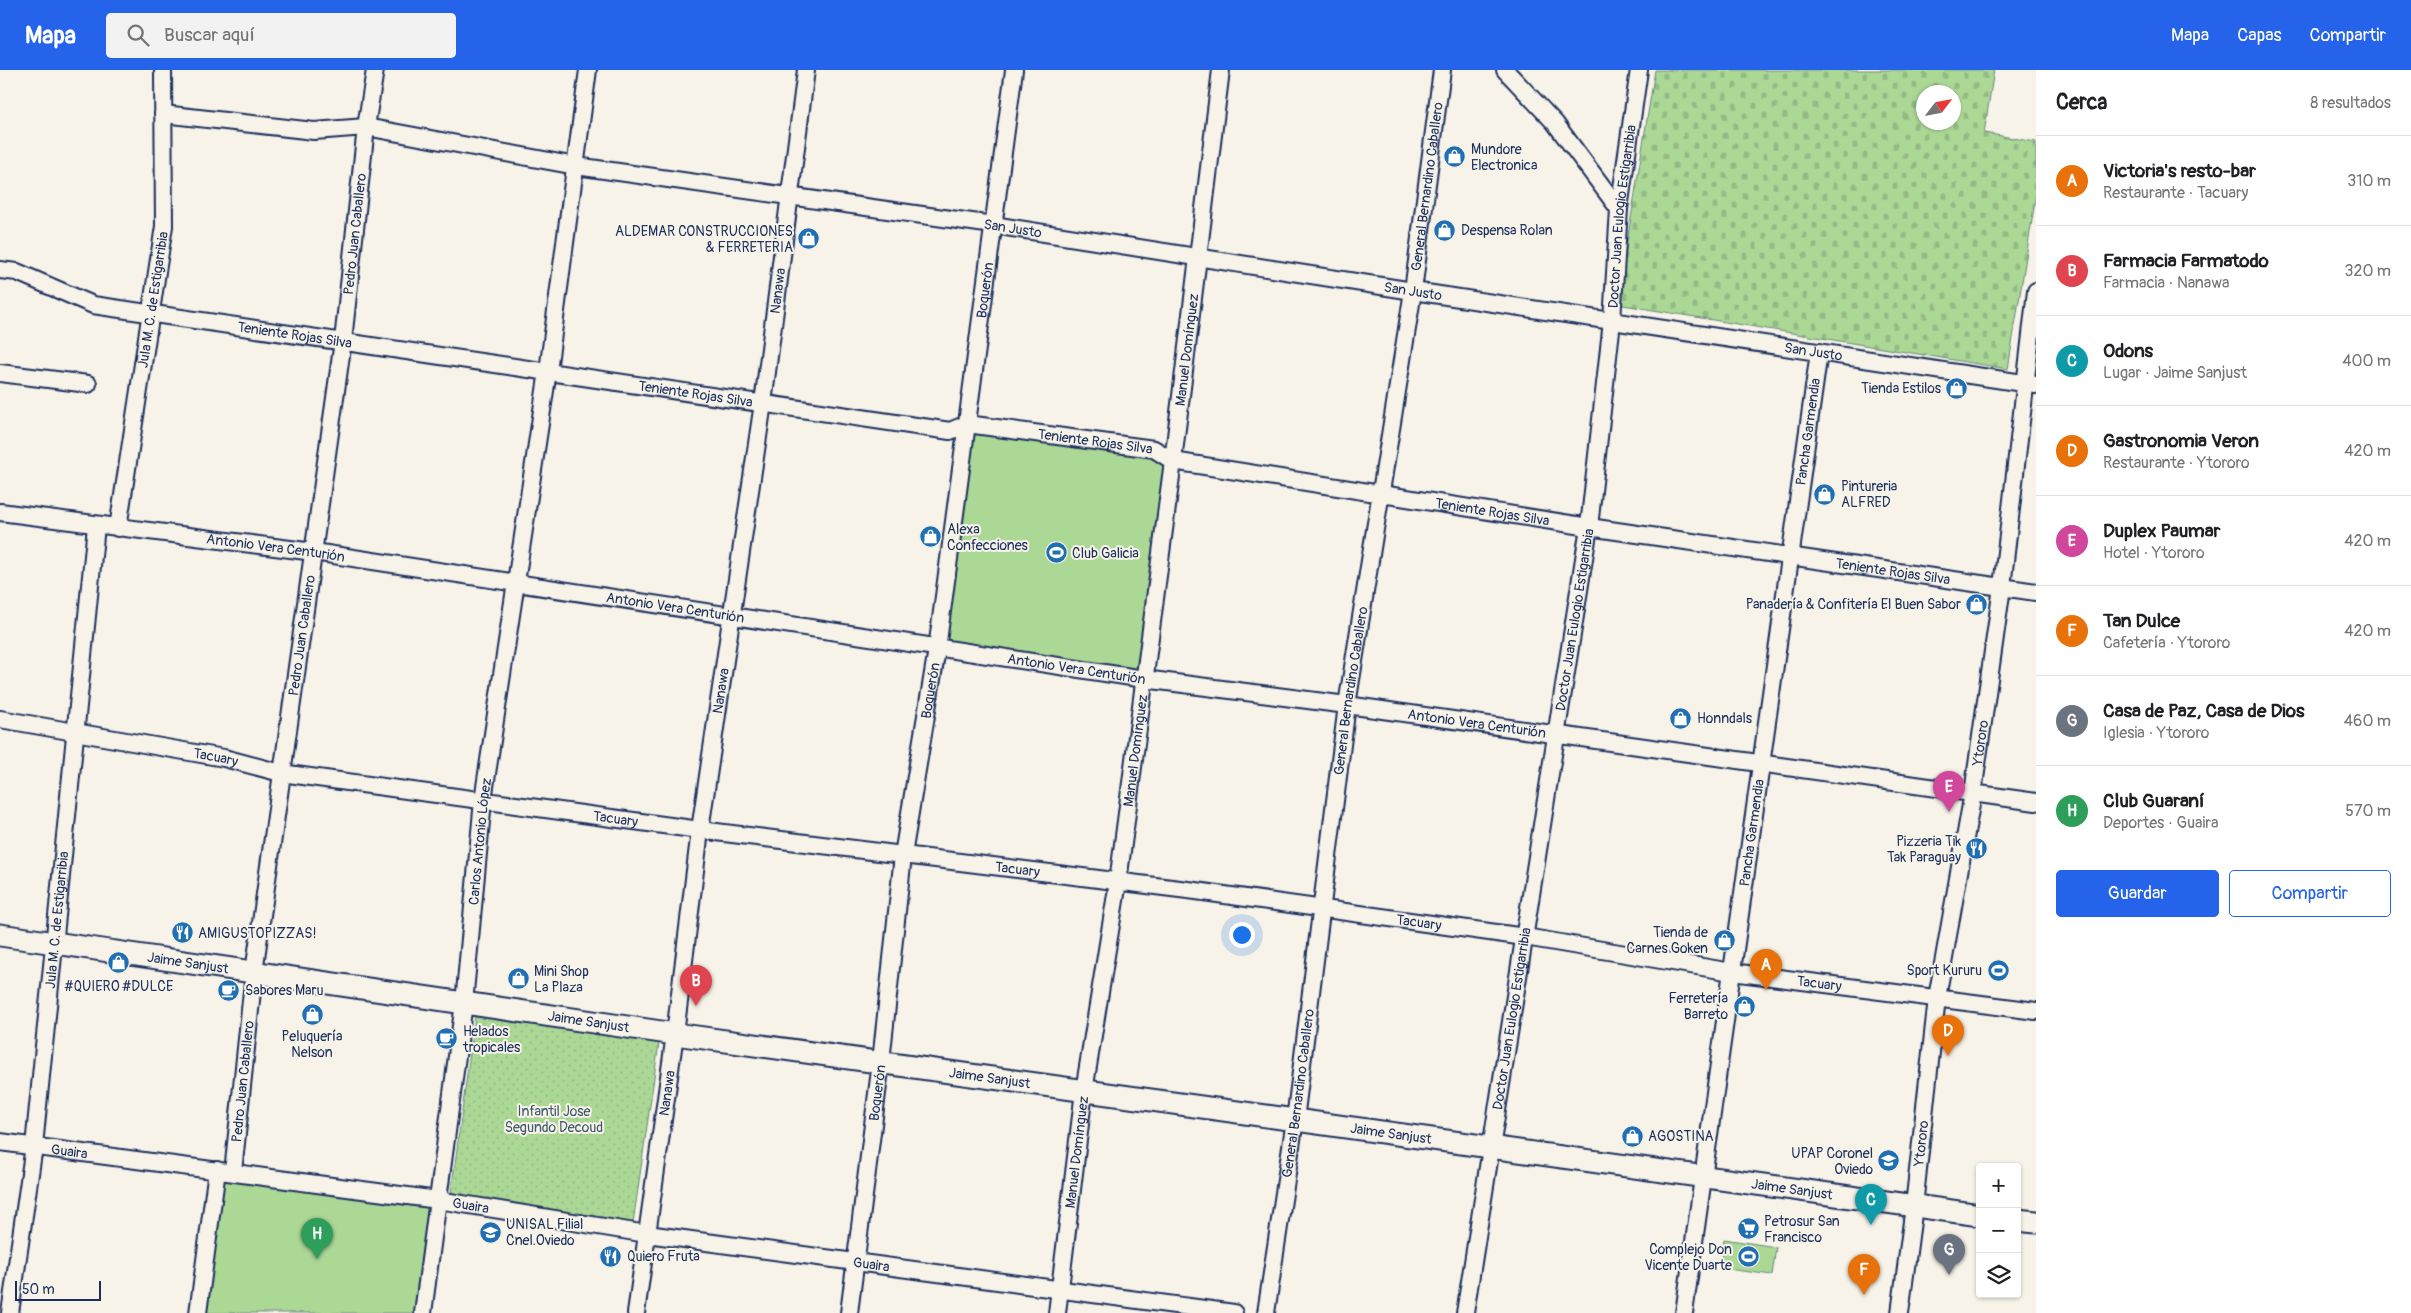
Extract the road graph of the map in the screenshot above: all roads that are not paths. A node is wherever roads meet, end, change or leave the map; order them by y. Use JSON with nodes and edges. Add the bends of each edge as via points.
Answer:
{"nodes":[{"id":1,"x":162,"y":70,"type":"edge"},
{"id":2,"x":375,"y":70,"type":"edge"},
{"id":3,"x":588,"y":70,"type":"edge"},
{"id":4,"x":806,"y":70,"type":"edge"},
{"id":5,"x":1014,"y":70,"type":"edge"},
{"id":6,"x":1221,"y":70,"type":"edge"},
{"id":7,"x":1442,"y":70,"type":"edge"},
{"id":8,"x":1505,"y":70,"type":"edge"},
{"id":9,"x":1639,"y":70,"type":"edge"},
{"id":10,"x":163,"y":114,"type":"junction"},
{"id":11,"x":366,"y":127,"type":"junction"},
{"id":12,"x":576,"y":166,"type":"junction"},
{"id":13,"x":790,"y":198,"type":"junction"},
{"id":14,"x":1619,"y":209,"type":"junction"},
{"id":15,"x":993,"y":225,"type":"junction"},
{"id":16,"x":1198,"y":257,"type":"junction"},
{"id":17,"x":0,"y":270,"type":"edge"},
{"id":18,"x":1414,"y":291,"type":"junction"},
{"id":19,"x":2036,"y":291,"type":"edge"},
{"id":20,"x":152,"y":312,"type":"junction"},
{"id":21,"x":1612,"y":321,"type":"junction"},
{"id":22,"x":343,"y":341,"type":"junction"},
{"id":23,"x":1819,"y":352,"type":"junction"},
{"id":24,"x":548,"y":371,"type":"junction"},
{"id":25,"x":0,"y":373,"type":"edge"},
{"id":26,"x":88,"y":384,"type":"dead end"},
{"id":27,"x":2030,"y":384,"type":"edge"},
{"id":28,"x":763,"y":403,"type":"junction"},
{"id":29,"x":967,"y":424,"type":"junction"},
{"id":30,"x":1173,"y":461,"type":"junction"},
{"id":31,"x":1381,"y":494,"type":"junction"},
{"id":32,"x":0,"y":512,"type":"edge"},
{"id":33,"x":96,"y":526,"type":"junction"},
{"id":34,"x":1589,"y":527,"type":"junction"},
{"id":35,"x":118,"y":528,"type":"junction"},
{"id":36,"x":314,"y":552,"type":"junction"},
{"id":37,"x":1791,"y":556,"type":"junction"},
{"id":38,"x":516,"y":584,"type":"junction"},
{"id":39,"x":2002,"y":587,"type":"junction"},
{"id":40,"x":2036,"y":592,"type":"edge"},
{"id":41,"x":733,"y":618,"type":"junction"},
{"id":42,"x":937,"y":649,"type":"junction"},
{"id":43,"x":1144,"y":679,"type":"junction"},
{"id":44,"x":1347,"y":705,"type":"junction"},
{"id":45,"x":0,"y":720,"type":"edge"},
{"id":46,"x":76,"y":731,"type":"junction"},
{"id":47,"x":1558,"y":734,"type":"junction"},
{"id":48,"x":1760,"y":763,"type":"junction"},
{"id":49,"x":281,"y":773,"type":"junction"},
{"id":50,"x":1973,"y":793,"type":"junction"},
{"id":51,"x":483,"y":800,"type":"junction"},
{"id":52,"x":2036,"y":802,"type":"edge"},
{"id":53,"x":700,"y":830,"type":"junction"},
{"id":54,"x":903,"y":855,"type":"junction"},
{"id":55,"x":1118,"y":882,"type":"junction"},
{"id":56,"x":1322,"y":910,"type":"junction"},
{"id":57,"x":0,"y":935,"type":"edge"},
{"id":58,"x":1525,"y":937,"type":"junction"},
{"id":59,"x":55,"y":943,"type":"junction"},
{"id":60,"x":254,"y":972,"type":"junction"},
{"id":61,"x":1732,"y":972,"type":"junction"},
{"id":62,"x":1937,"y":998,"type":"junction"},
{"id":63,"x":464,"y":1003,"type":"junction"},
{"id":64,"x":2036,"y":1012,"type":"edge"},
{"id":65,"x":675,"y":1034,"type":"junction"},
{"id":66,"x":881,"y":1062,"type":"junction"},
{"id":67,"x":1084,"y":1091,"type":"junction"},
{"id":68,"x":1295,"y":1120,"type":"junction"},
{"id":69,"x":0,"y":1142,"type":"edge"},
{"id":70,"x":34,"y":1146,"type":"junction"},
{"id":71,"x":1490,"y":1146,"type":"junction"},
{"id":72,"x":225,"y":1171,"type":"junction"},
{"id":73,"x":1704,"y":1176,"type":"junction"},
{"id":74,"x":438,"y":1200,"type":"junction"},
{"id":75,"x":1914,"y":1206,"type":"junction"},
{"id":76,"x":1976,"y":1214,"type":"edge"},
{"id":77,"x":2021,"y":1220,"type":"edge"},
{"id":78,"x":2036,"y":1222,"type":"edge"},
{"id":79,"x":647,"y":1234,"type":"junction"},
{"id":80,"x":856,"y":1263,"type":"junction"},
{"id":81,"x":1060,"y":1290,"type":"junction"},
{"id":82,"x":10,"y":1313,"type":"edge"},
{"id":83,"x":198,"y":1313,"type":"edge"},
{"id":84,"x":423,"y":1313,"type":"edge"},
{"id":85,"x":636,"y":1313,"type":"edge"},
{"id":86,"x":849,"y":1313,"type":"edge"},
{"id":87,"x":1057,"y":1313,"type":"edge"},
{"id":88,"x":1234,"y":1313,"type":"edge"},
{"id":89,"x":1266,"y":1313,"type":"edge"},
{"id":90,"x":1465,"y":1313,"type":"edge"},
{"id":91,"x":1684,"y":1313,"type":"edge"},
{"id":92,"x":1900,"y":1313,"type":"edge"}],
"edges":[{"from":1,"to":10,"type":"street","name":"Jula M. C. de Estigarribia"},
{"from":2,"to":11,"type":"street","name":"Pedro Juan Caballero"},
{"from":3,"to":12,"type":"street","name":"Carlos Antonio López"},
{"from":4,"to":13,"type":"street","name":"Nanawa"},
{"from":5,"to":15,"type":"street","name":"Boquerón"},
{"from":6,"to":16,"type":"street","name":"Manuel Domínguez"},
{"from":7,"to":18,"type":"street","name":"General Bernardino Caballero"},
{"from":8,"to":14,"type":"street","via":[[1556,123]]},
{"from":9,"to":14,"type":"street","name":"Doctor Juan Eulogio Estigarribia"},
{"from":10,"to":11,"type":"street","name":"San Justo","via":[[314,131]]},
{"from":10,"to":20,"type":"street","name":"Jula M. C. de Estigarribia","via":[[164,226]]},
{"from":11,"to":12,"type":"street","name":"San Justo"},
{"from":11,"to":22,"type":"street","name":"Pedro Juan Caballero"},
{"from":12,"to":13,"type":"street","name":"San Justo"},
{"from":12,"to":24,"type":"street","name":"Carlos Antonio López"},
{"from":13,"to":15,"type":"street","name":"San Justo"},
{"from":13,"to":28,"type":"street","name":"Nanawa"},
{"from":14,"to":21,"type":"street","name":"Doctor Juan Eulogio Estigarribia"},
{"from":15,"to":16,"type":"street","name":"San Justo"},
{"from":15,"to":29,"type":"street","name":"Boquerón"},
{"from":16,"to":18,"type":"street","name":"San Justo"},
{"from":16,"to":30,"type":"street","name":"Manuel Domínguez"},
{"from":17,"to":20,"type":"street","name":"Teniente Rojas Silva","via":[[17,272],[93,305]]},
{"from":18,"to":21,"type":"street","name":"San Justo"},
{"from":18,"to":31,"type":"street","name":"General Bernardino Caballero"},
{"from":19,"to":27,"type":"street","name":"Ytororo"},
{"from":20,"to":22,"type":"street","name":"Teniente Rojas Silva"},
{"from":20,"to":35,"type":"street","name":"Jula M. C. de Estigarribia"},
{"from":21,"to":23,"type":"street","name":"San Justo"},
{"from":21,"to":34,"type":"street","name":"Doctor Juan Eulogio Estigarribia"},
{"from":22,"to":24,"type":"street","name":"Teniente Rojas Silva"},
{"from":22,"to":36,"type":"street","name":"Pedro Juan Caballero"},
{"from":23,"to":27,"type":"street","name":"San Justo"},
{"from":23,"to":37,"type":"street","name":"Pancha Garmendia"},
{"from":24,"to":28,"type":"street","name":"Teniente Rojas Silva"},
{"from":24,"to":38,"type":"street","name":"Carlos Antonio López"},
{"from":25,"to":26,"type":"street"},
{"from":27,"to":39,"type":"street","name":"Ytororo"},
{"from":28,"to":29,"type":"street","name":"Teniente Rojas Silva","via":[[950,431]]},
{"from":28,"to":41,"type":"street","name":"Nanawa"},
{"from":29,"to":30,"type":"street","name":"Teniente Rojas Silva","via":[[1154,449]]},
{"from":29,"to":42,"type":"street","name":"Boquerón"},
{"from":30,"to":31,"type":"street","name":"Teniente Rojas Silva"},
{"from":30,"to":43,"type":"street","name":"Manuel Domínguez"},
{"from":31,"to":34,"type":"street","name":"Teniente Rojas Silva"},
{"from":31,"to":44,"type":"street","name":"General Bernardino Caballero"},
{"from":32,"to":33,"type":"street","name":"Antonio Vera Centurión"},
{"from":33,"to":35,"type":"street","name":"Antonio Vera Centurión"},
{"from":33,"to":46,"type":"street","name":"Jula M. C. de Estigarribia"},
{"from":34,"to":37,"type":"street","name":"Teniente Rojas Silva"},
{"from":34,"to":47,"type":"street","name":"Doctor Juan Eulogio Estigarribia"},
{"from":35,"to":36,"type":"street","name":"Antonio Vera Centurión"},
{"from":36,"to":38,"type":"street","name":"Antonio Vera Centurión"},
{"from":36,"to":49,"type":"street","name":"Pedro Juan Caballero"},
{"from":37,"to":39,"type":"street","name":"Teniente Rojas Silva"},
{"from":37,"to":48,"type":"street","name":"Pancha Garmendia"},
{"from":38,"to":41,"type":"street","name":"Antonio Vera Centurión"},
{"from":38,"to":51,"type":"street","name":"Carlos Antonio López"},
{"from":39,"to":40,"type":"street","name":"Teniente Rojas Silva"},
{"from":39,"to":50,"type":"street","name":"Ytororo"},
{"from":41,"to":42,"type":"street","name":"Antonio Vera Centurión"},
{"from":41,"to":53,"type":"street","name":"Nanawa"},
{"from":42,"to":43,"type":"street","name":"Antonio Vera Centurión"},
{"from":42,"to":54,"type":"street","name":"Boquerón"},
{"from":43,"to":44,"type":"street","name":"Antonio Vera Centurión"},
{"from":43,"to":55,"type":"street","name":"Manuel Domínguez"},
{"from":44,"to":47,"type":"street","name":"Antonio Vera Centurión"},
{"from":44,"to":56,"type":"street","name":"General Bernardino Caballero"},
{"from":45,"to":46,"type":"street","name":"Tacuary"},
{"from":46,"to":49,"type":"street","name":"Tacuary","via":[[224,758]]},
{"from":46,"to":59,"type":"street","name":"Jula M. C. de Estigarribia"},
{"from":47,"to":48,"type":"street","name":"Antonio Vera Centurión"},
{"from":47,"to":58,"type":"street","name":"Doctor Juan Eulogio Estigarribia"},
{"from":48,"to":50,"type":"street","name":"Antonio Vera Centurión"},
{"from":48,"to":61,"type":"street","name":"Pancha Garmendia"},
{"from":49,"to":51,"type":"street","name":"Tacuary"},
{"from":49,"to":60,"type":"street","name":"Pedro Juan Caballero"},
{"from":50,"to":52,"type":"street","name":"Antonio Vera Centurión"},
{"from":50,"to":62,"type":"street","name":"Ytororo"},
{"from":51,"to":53,"type":"street","name":"Tacuary"},
{"from":51,"to":63,"type":"street","name":"Carlos Antonio López"},
{"from":53,"to":54,"type":"street","name":"Tacuary"},
{"from":53,"to":65,"type":"street","name":"Nanawa"},
{"from":54,"to":55,"type":"street","name":"Tacuary"},
{"from":54,"to":66,"type":"street","name":"Boquerón"},
{"from":55,"to":56,"type":"street","name":"Tacuary"},
{"from":55,"to":67,"type":"street","name":"Manuel Domínguez"},
{"from":56,"to":58,"type":"street","name":"Tacuary"},
{"from":56,"to":68,"type":"street","name":"General Bernardino Caballero"},
{"from":57,"to":59,"type":"main road","name":"Jaime Sanjust"},
{"from":58,"to":61,"type":"street","name":"Tacuary"},
{"from":58,"to":71,"type":"street","name":"Doctor Juan Eulogio Estigarribia"},
{"from":59,"to":60,"type":"main road","name":"Jaime Sanjust"},
{"from":59,"to":70,"type":"street","name":"Jula M. C. de Estigarribia"},
{"from":60,"to":63,"type":"main road","name":"Jaime Sanjust"},
{"from":60,"to":72,"type":"street","name":"Pedro Juan Caballero"},
{"from":61,"to":62,"type":"street","name":"Tacuary"},
{"from":61,"to":73,"type":"street","name":"Pancha Garmendia"},
{"from":62,"to":64,"type":"street","name":"Tacuary"},
{"from":62,"to":75,"type":"street","name":"Ytororo"},
{"from":63,"to":65,"type":"main road","name":"Jaime Sanjust"},
{"from":63,"to":74,"type":"street","name":"Carlos Antonio López"},
{"from":65,"to":66,"type":"main road","name":"Jaime Sanjust"},
{"from":65,"to":79,"type":"street","name":"Nanawa"},
{"from":66,"to":67,"type":"main road","name":"Jaime Sanjust"},
{"from":66,"to":80,"type":"street","name":"Boquerón"},
{"from":67,"to":68,"type":"main road","name":"Jaime Sanjust"},
{"from":67,"to":81,"type":"street","name":"Manuel Domínguez"},
{"from":68,"to":71,"type":"main road","name":"Jaime Sanjust"},
{"from":68,"to":89,"type":"street","name":"General Bernardino Caballero"},
{"from":69,"to":70,"type":"street","name":"Guaira"},
{"from":70,"to":72,"type":"street","name":"Guaira"},
{"from":70,"to":82,"type":"street","name":"Jula M. C. de Estigarribia"},
{"from":71,"to":73,"type":"main road","name":"Jaime Sanjust"},
{"from":71,"to":90,"type":"street","name":"Doctor Juan Eulogio Estigarribia"},
{"from":72,"to":74,"type":"street","name":"Guaira"},
{"from":72,"to":83,"type":"street","name":"Pedro Juan Caballero"},
{"from":73,"to":75,"type":"main road","name":"Jaime Sanjust"},
{"from":73,"to":91,"type":"street","name":"Pancha Garmendia"},
{"from":74,"to":79,"type":"street","name":"Guaira"},
{"from":74,"to":84,"type":"street","name":"Carlos Antonio López"},
{"from":75,"to":76,"type":"main road","name":"Jaime Sanjust"},
{"from":75,"to":92,"type":"street","name":"Ytororo"},
{"from":77,"to":78,"type":"main road"},
{"from":79,"to":80,"type":"street","name":"Guaira"},
{"from":79,"to":85,"type":"street","name":"Nanawa"},
{"from":80,"to":81,"type":"street","name":"Guaira"},
{"from":80,"to":86,"type":"street","name":"Boquerón"},
{"from":81,"to":87,"type":"street","name":"Manuel Domínguez"},
{"from":81,"to":88,"type":"street","name":"Guaira"}]}
